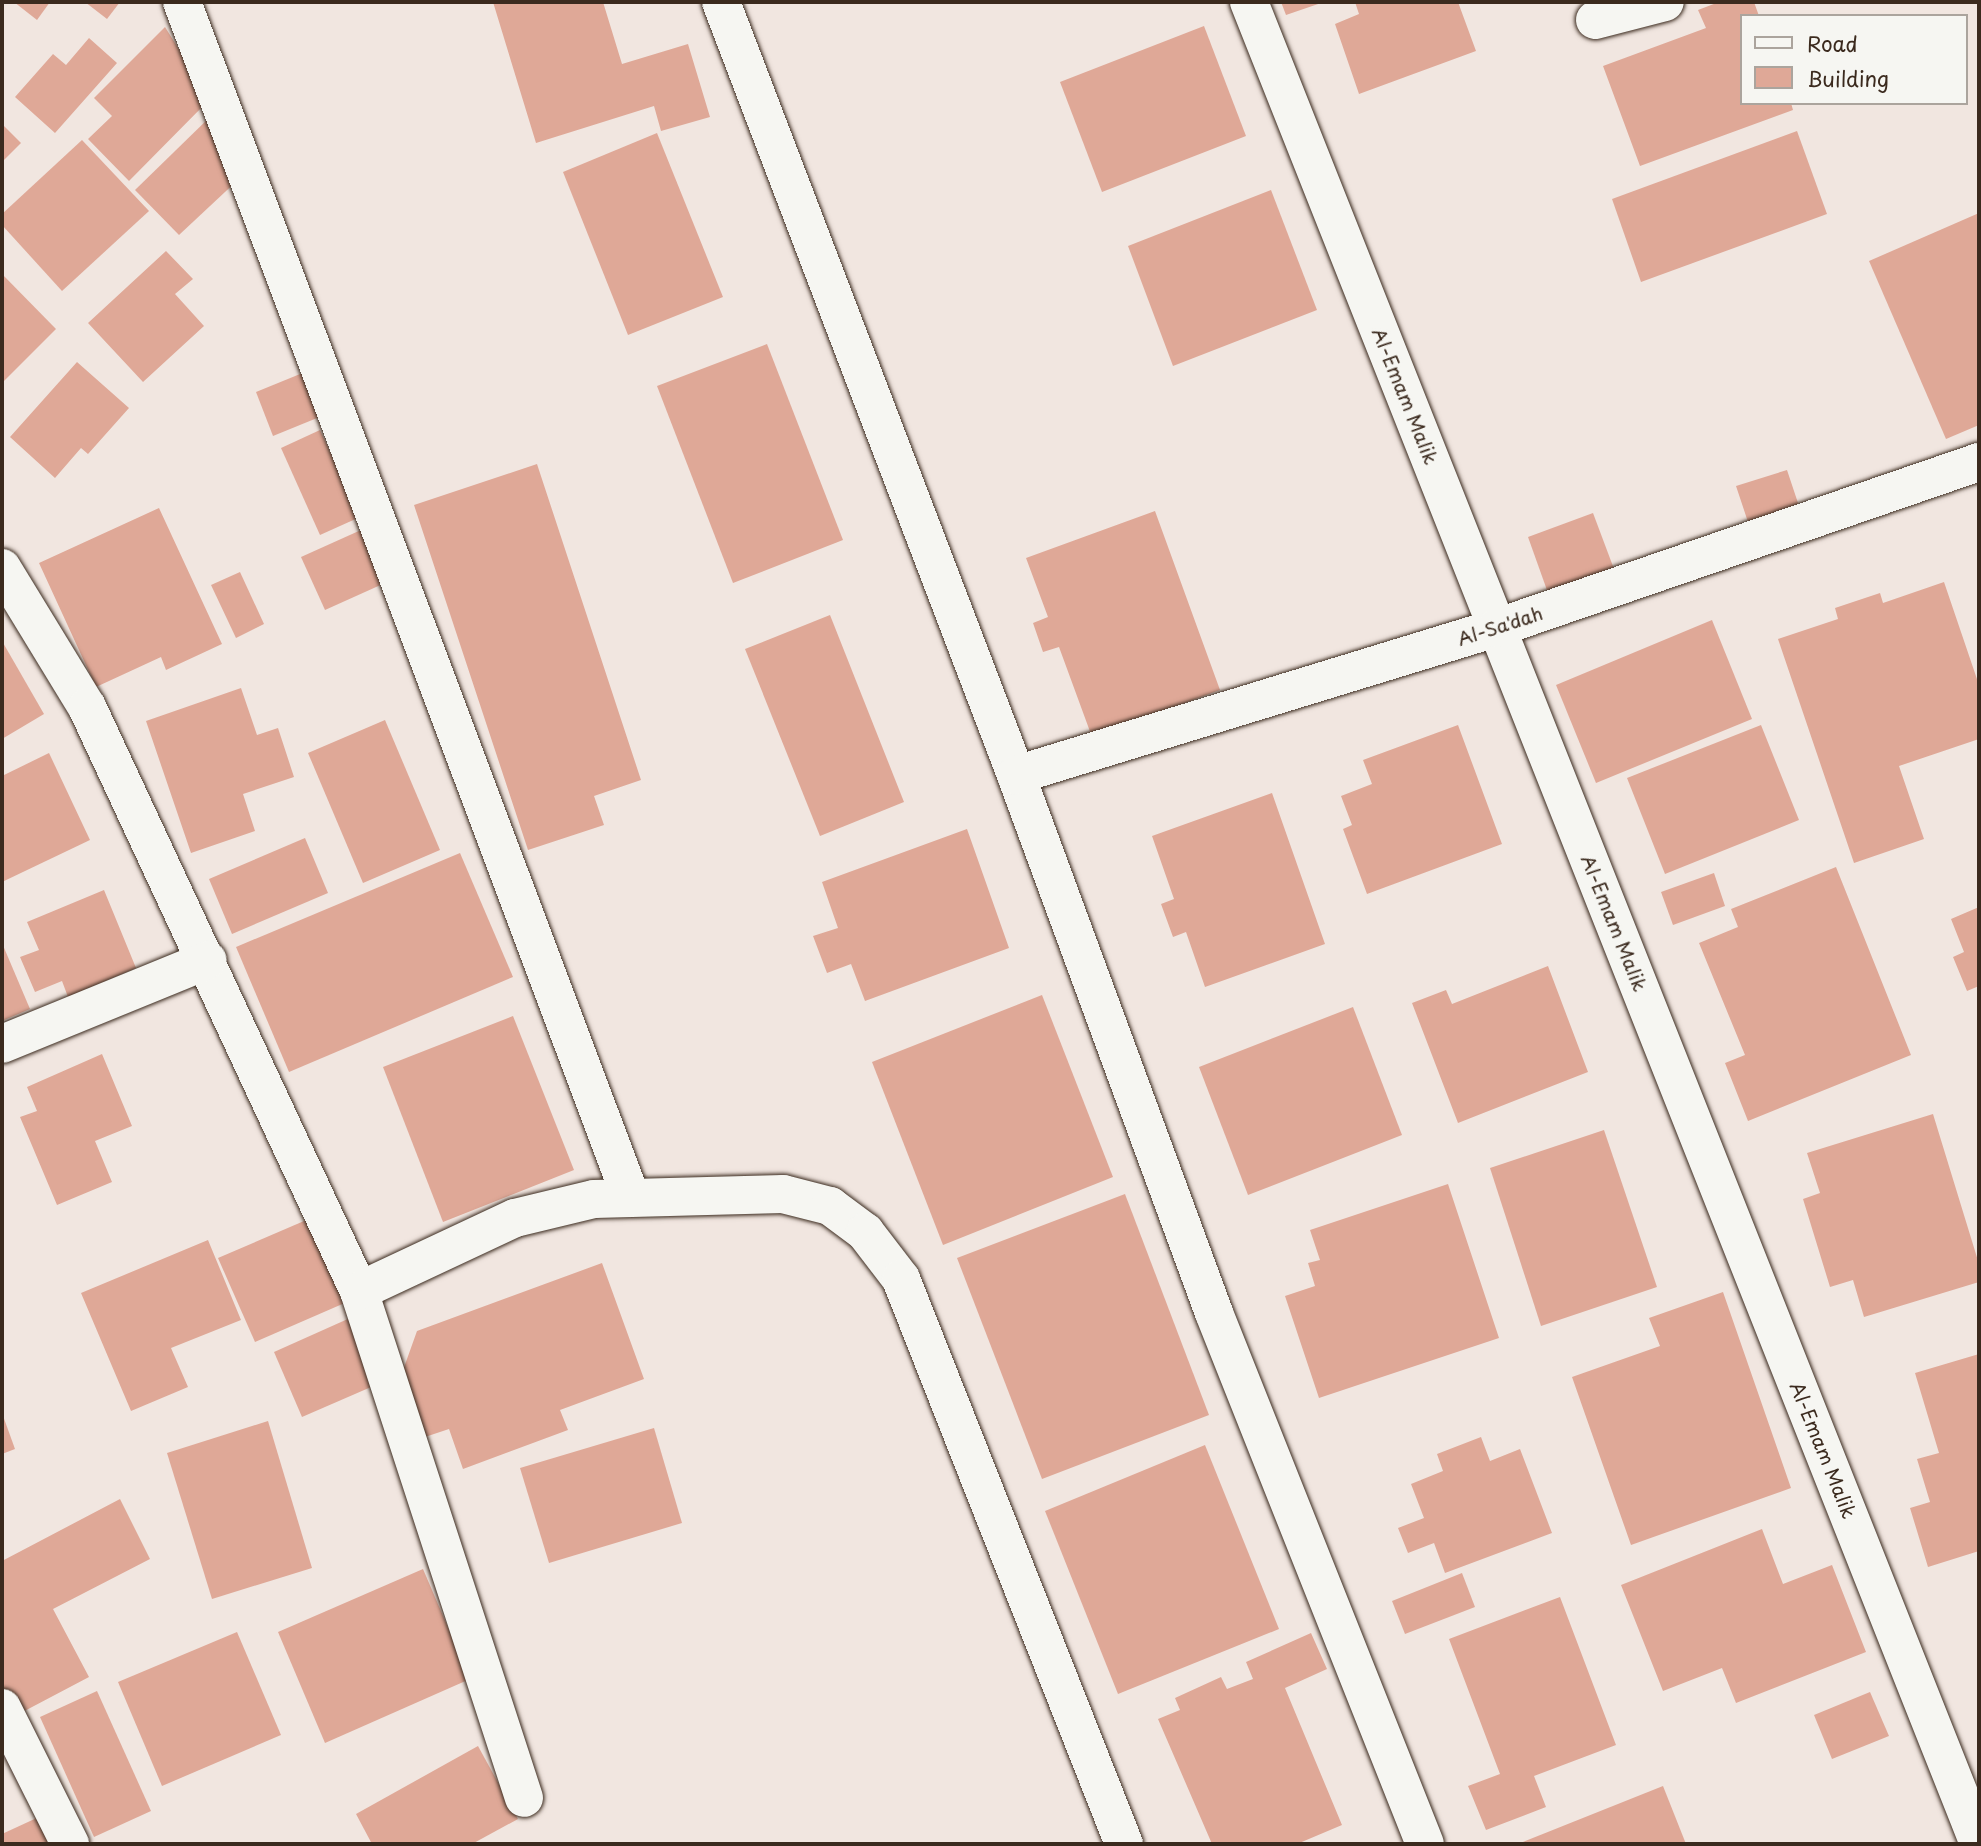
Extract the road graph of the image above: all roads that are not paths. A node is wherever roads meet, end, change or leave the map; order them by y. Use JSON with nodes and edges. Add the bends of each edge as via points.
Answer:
{"nodes":[{"id":1,"x":182,"y":2,"type":"edge"},
{"id":2,"x":721,"y":2,"type":"edge"},
{"id":3,"x":1249,"y":2,"type":"edge"},
{"id":4,"x":1665,"y":2,"type":"edge"},
{"id":5,"x":1595,"y":20,"type":"dead end"},
{"id":6,"x":1979,"y":462,"type":"edge"},
{"id":7,"x":2,"y":568,"type":"edge"},
{"id":8,"x":1496,"y":628,"type":"junction"},
{"id":9,"x":1016,"y":775,"type":"junction"},
{"id":10,"x":208,"y":960,"type":"junction"},
{"id":11,"x":2,"y":1044,"type":"edge"},
{"id":12,"x":631,"y":1195,"type":"junction"},
{"id":13,"x":359,"y":1291,"type":"junction"},
{"id":14,"x":2,"y":1708,"type":"edge"},
{"id":15,"x":524,"y":1798,"type":"dead end"},
{"id":16,"x":69,"y":1844,"type":"edge"},
{"id":17,"x":1124,"y":1844,"type":"edge"},
{"id":18,"x":1425,"y":1844,"type":"edge"},
{"id":19,"x":1979,"y":1844,"type":"edge"}],
"edges":[{"from":1,"to":12,"type":"street"},
{"from":2,"to":9,"type":"street"},
{"from":3,"to":8,"type":"street","name":"Al-Emam Malik"},
{"from":4,"to":5,"type":"street"},
{"from":6,"to":8,"type":"street","name":"Al-Sa'dah"},
{"from":7,"to":10,"type":"street","via":[[87,707]]},
{"from":8,"to":9,"type":"street","name":"Al-Sa'dah"},
{"from":8,"to":19,"type":"street","name":"Al-Emam Malik"},
{"from":9,"to":18,"type":"street","via":[[1214,1313]]},
{"from":10,"to":11,"type":"street"},
{"from":10,"to":13,"type":"street"},
{"from":12,"to":13,"type":"street","via":[[515,1218]]},
{"from":12,"to":17,"type":"street","via":[[783,1194],[830,1206],[865,1231],[901,1279]]},
{"from":13,"to":15,"type":"street"},
{"from":14,"to":16,"type":"street"}]}
